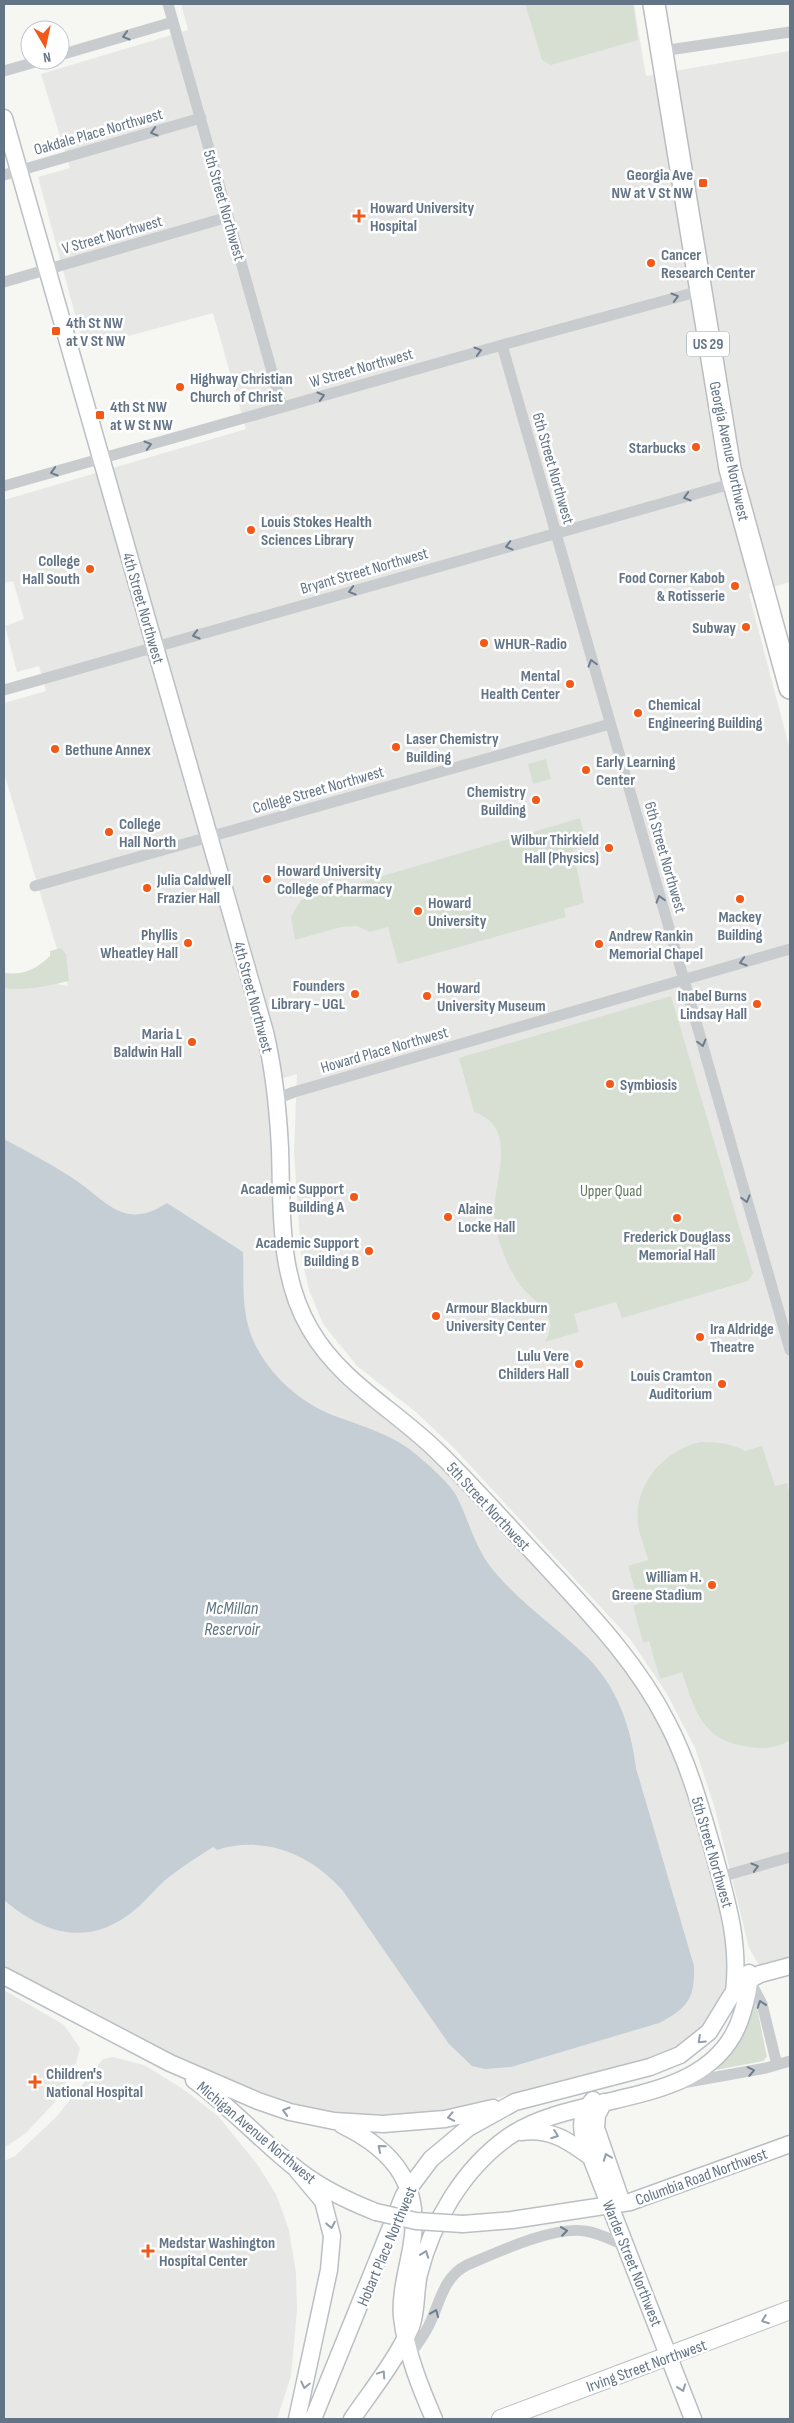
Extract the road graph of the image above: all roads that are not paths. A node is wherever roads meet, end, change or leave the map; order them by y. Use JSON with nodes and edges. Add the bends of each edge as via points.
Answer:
{"nodes":[{"id":1,"x":168,"y":4,"type":"edge"},
{"id":2,"x":654,"y":4,"type":"edge"},
{"id":3,"x":173,"y":22,"type":"junction"},
{"id":4,"x":790,"y":32,"type":"edge"},
{"id":5,"x":662,"y":51,"type":"junction"},
{"id":6,"x":70,"y":52,"type":"edge"},
{"id":7,"x":20,"y":66,"type":"edge"},
{"id":8,"x":4,"y":71,"type":"edge"},
{"id":9,"x":4,"y":118,"type":"edge"},
{"id":10,"x":201,"y":118,"type":"junction"},
{"id":11,"x":11,"y":173,"type":"edge"},
{"id":12,"x":228,"y":217,"type":"junction"},
{"id":13,"x":47,"y":269,"type":"junction"},
{"id":14,"x":4,"y":282,"type":"edge"},
{"id":15,"x":700,"y":291,"type":"junction"},
{"id":16,"x":502,"y":345,"type":"junction"},
{"id":17,"x":282,"y":407,"type":"junction"},
{"id":18,"x":101,"y":458,"type":"junction"},
{"id":19,"x":734,"y":483,"type":"junction"},
{"id":20,"x":4,"y":486,"type":"edge"},
{"id":21,"x":556,"y":533,"type":"junction"},
{"id":22,"x":155,"y":647,"type":"junction"},
{"id":23,"x":788,"y":674,"type":"edge"},
{"id":24,"x":4,"y":690,"type":"edge"},
{"id":25,"x":610,"y":724,"type":"junction"},
{"id":26,"x":209,"y":837,"type":"junction"},
{"id":27,"x":35,"y":886,"type":"dead end"},
{"id":28,"x":790,"y":949,"type":"edge"},
{"id":29,"x":684,"y":979,"type":"junction"},
{"id":30,"x":276,"y":1099,"type":"junction"},
{"id":31,"x":790,"y":1350,"type":"edge"},
{"id":32,"x":790,"y":1857,"type":"edge"},
{"id":33,"x":720,"y":1877,"type":"junction"},
{"id":34,"x":732,"y":1917,"type":"junction"},
{"id":35,"x":790,"y":1966,"type":"edge"},
{"id":36,"x":4,"y":1976,"type":"edge"},
{"id":37,"x":749,"y":1979,"type":"junction"},
{"id":38,"x":732,"y":1996,"type":"junction"},
{"id":39,"x":790,"y":2061,"type":"edge"},
{"id":40,"x":170,"y":2063,"type":"junction"},
{"id":41,"x":778,"y":2065,"type":"junction"},
{"id":42,"x":668,"y":2085,"type":"junction"},
{"id":43,"x":515,"y":2102,"type":"junction"},
{"id":44,"x":604,"y":2102,"type":"junction"},
{"id":45,"x":588,"y":2106,"type":"junction"},
{"id":46,"x":334,"y":2121,"type":"junction"},
{"id":47,"x":512,"y":2134,"type":"junction"},
{"id":48,"x":790,"y":2144,"type":"edge"},
{"id":49,"x":592,"y":2158,"type":"junction"},
{"id":50,"x":298,"y":2170,"type":"junction"},
{"id":51,"x":408,"y":2188,"type":"junction"},
{"id":52,"x":616,"y":2204,"type":"junction"},
{"id":53,"x":628,"y":2247,"type":"junction"},
{"id":54,"x":790,"y":2310,"type":"edge"},
{"id":55,"x":406,"y":2335,"type":"junction"},
{"id":56,"x":410,"y":2354,"type":"junction"},
{"id":57,"x":670,"y":2356,"type":"junction"},
{"id":58,"x":297,"y":2419,"type":"edge"},
{"id":59,"x":313,"y":2419,"type":"edge"},
{"id":60,"x":352,"y":2419,"type":"edge"},
{"id":61,"x":434,"y":2419,"type":"edge"},
{"id":62,"x":502,"y":2419,"type":"edge"},
{"id":63,"x":693,"y":2419,"type":"edge"}],
"edges":[{"from":1,"to":3,"type":"street","name":"5th Street Northwest"},
{"from":2,"to":5,"type":"highway","name":"Georgia Avenue Northwest","number":"US 29"},
{"from":3,"to":6,"type":"street","one_way":true},
{"from":3,"to":10,"type":"street","name":"5th Street Northwest"},
{"from":4,"to":5,"type":"street"},
{"from":5,"to":15,"type":"highway","name":"Georgia Avenue Northwest","number":"US 29"},
{"from":7,"to":8,"type":"street"},
{"from":9,"to":11,"type":"main road","name":"4th Street Northwest"},
{"from":10,"to":11,"type":"street","name":"Oakdale Place Northwest","one_way":true},
{"from":10,"to":12,"type":"street","name":"5th Street Northwest"},
{"from":11,"to":13,"type":"main road","name":"4th Street Northwest"},
{"from":12,"to":13,"type":"street","name":"V Street Northwest"},
{"from":12,"to":17,"type":"street","name":"5th Street Northwest"},
{"from":13,"to":14,"type":"street","name":"V Street Northwest"},
{"from":13,"to":18,"type":"main road","name":"4th Street Northwest"},
{"from":16,"to":15,"type":"street","name":"W Street Northwest","one_way":true},
{"from":15,"to":19,"type":"highway","name":"Georgia Avenue Northwest","number":"US 29"},
{"from":17,"to":16,"type":"street","name":"W Street Northwest","one_way":true},
{"from":16,"to":21,"type":"street","name":"6th Street Northwest"},
{"from":18,"to":17,"type":"street","name":"W Street Northwest","one_way":true},
{"from":18,"to":20,"type":"street","name":"W Street Northwest","one_way":true},
{"from":18,"to":22,"type":"main road","name":"4th Street Northwest"},
{"from":19,"to":21,"type":"street","name":"Bryant Street Northwest","one_way":true},
{"from":19,"to":23,"type":"highway","name":"Georgia Avenue Northwest","number":"US 29"},
{"from":21,"to":22,"type":"street","name":"Bryant Street Northwest","one_way":true},
{"from":25,"to":21,"type":"street","name":"6th Street Northwest","one_way":true},
{"from":22,"to":24,"type":"street","name":"Bryant Street Northwest"},
{"from":22,"to":26,"type":"main road","name":"4th Street Northwest"},
{"from":25,"to":26,"type":"street","name":"College Street Northwest"},
{"from":29,"to":25,"type":"street","name":"6th Street Northwest","one_way":true},
{"from":26,"to":27,"type":"street","name":"College Street Northwest"},
{"from":26,"to":30,"type":"main road","name":"4th Street Northwest","via":[[264,1032]]},
{"from":28,"to":29,"type":"street","name":"Howard Place Northwest","one_way":true},
{"from":29,"to":30,"type":"street","name":"Howard Place Northwest"},
{"from":29,"to":31,"type":"street","name":"6th Street Northwest","one_way":true},
{"from":30,"to":33,"type":"main road","name":"5th Street Northwest","via":[[285,1254],[293,1291],[308,1327],[322,1350],[345,1375],[443,1457],[628,1660],[652,1694],[680,1750],[695,1787]]},
{"from":33,"to":32,"type":"street","one_way":true},
{"from":33,"to":34,"type":"main road","name":"5th Street Northwest"},
{"from":34,"to":37,"type":"main road","name":"5th Street Northwest","via":[[743,1941]]},
{"from":34,"to":38,"type":"main road","name":"5th Street Northwest","via":[[737,1954]]},
{"from":35,"to":37,"type":"main road"},
{"from":36,"to":40,"type":"main road","name":"Michigan Avenue Northwest"},
{"from":37,"to":38,"type":"main road"},
{"from":41,"to":37,"type":"street","name":"5th Street Northwest","one_way":true,"via":[[762,2004]]},
{"from":37,"to":42,"type":"main road","via":[[740,2020],[726,2046],[701,2070]]},
{"from":38,"to":43,"type":"main road","name":"Hobart Place Northwest","one_way":true,"via":[[709,2032],[675,2058]]},
{"from":38,"to":45,"type":"main road","name":"5th Street Northwest","via":[[726,2029],[702,2057],[674,2073],[604,2093]]},
{"from":39,"to":41,"type":"street"},
{"from":46,"to":40,"type":"main road","name":"Michigan Avenue Northwest","one_way":true,"via":[[274,2107]]},
{"from":40,"to":50,"type":"main road","name":"Michigan Avenue Northwest","via":[[219,2098]]},
{"from":42,"to":41,"type":"street","one_way":true},
{"from":42,"to":44,"type":"main road"},
{"from":43,"to":46,"type":"main road","name":"Michigan Avenue Northwest","one_way":true,"via":[[424,2121],[383,2124]]},
{"from":43,"to":51,"type":"main road","name":"Hobart Place Northwest","via":[[448,2142]]},
{"from":44,"to":45,"type":"main road"},
{"from":52,"to":44,"type":"main road","name":"Warder Street Northwest","one_way":true,"via":[[596,2128]]},
{"from":45,"to":47,"type":"main road","via":[[544,2118]]},
{"from":45,"to":49,"type":"main road","name":"Warder Street Northwest","via":[[582,2126]]},
{"from":51,"to":46,"type":"main road","one_way":true,"via":[[399,2169],[383,2150]]},
{"from":47,"to":49,"type":"main road","one_way":true,"via":[[537,2131],[553,2134]]},
{"from":55,"to":47,"type":"main road","one_way":true,"via":[[412,2321],[422,2261],[442,2215],[469,2174]]},
{"from":48,"to":52,"type":"main road","name":"Columbia Road Northwest","via":[[643,2198]]},
{"from":49,"to":52,"type":"main road","name":"Warder Street Northwest"},
{"from":50,"to":52,"type":"main road","name":"Michigan Avenue Northwest","bridge":true,"via":[[335,2194],[376,2212],[416,2221],[463,2224],[512,2220]]},
{"from":50,"to":58,"type":"main road","one_way":true,"via":[[323,2201],[332,2236],[329,2270]]},
{"from":51,"to":55,"type":"main road","via":[[414,2226],[403,2299]]},
{"from":51,"to":59,"type":"main road","name":"Hobart Place Northwest"},
{"from":52,"to":53,"type":"main road","name":"Warder Street Northwest"},
{"from":56,"to":53,"type":"street","one_way":true,"via":[[429,2326],[448,2281],[468,2265],[568,2230],[591,2232]]},
{"from":53,"to":57,"type":"main road","name":"Warder Street Northwest"},
{"from":54,"to":57,"type":"main road","name":"Irving Street Northwest","one_way":true},
{"from":55,"to":56,"type":"main road"},
{"from":60,"to":55,"type":"main road","one_way":true},
{"from":56,"to":61,"type":"main road"},
{"from":57,"to":62,"type":"main road","name":"Irving Street Northwest"},
{"from":57,"to":63,"type":"main road","name":"Warder Street Northwest","one_way":true}]}
